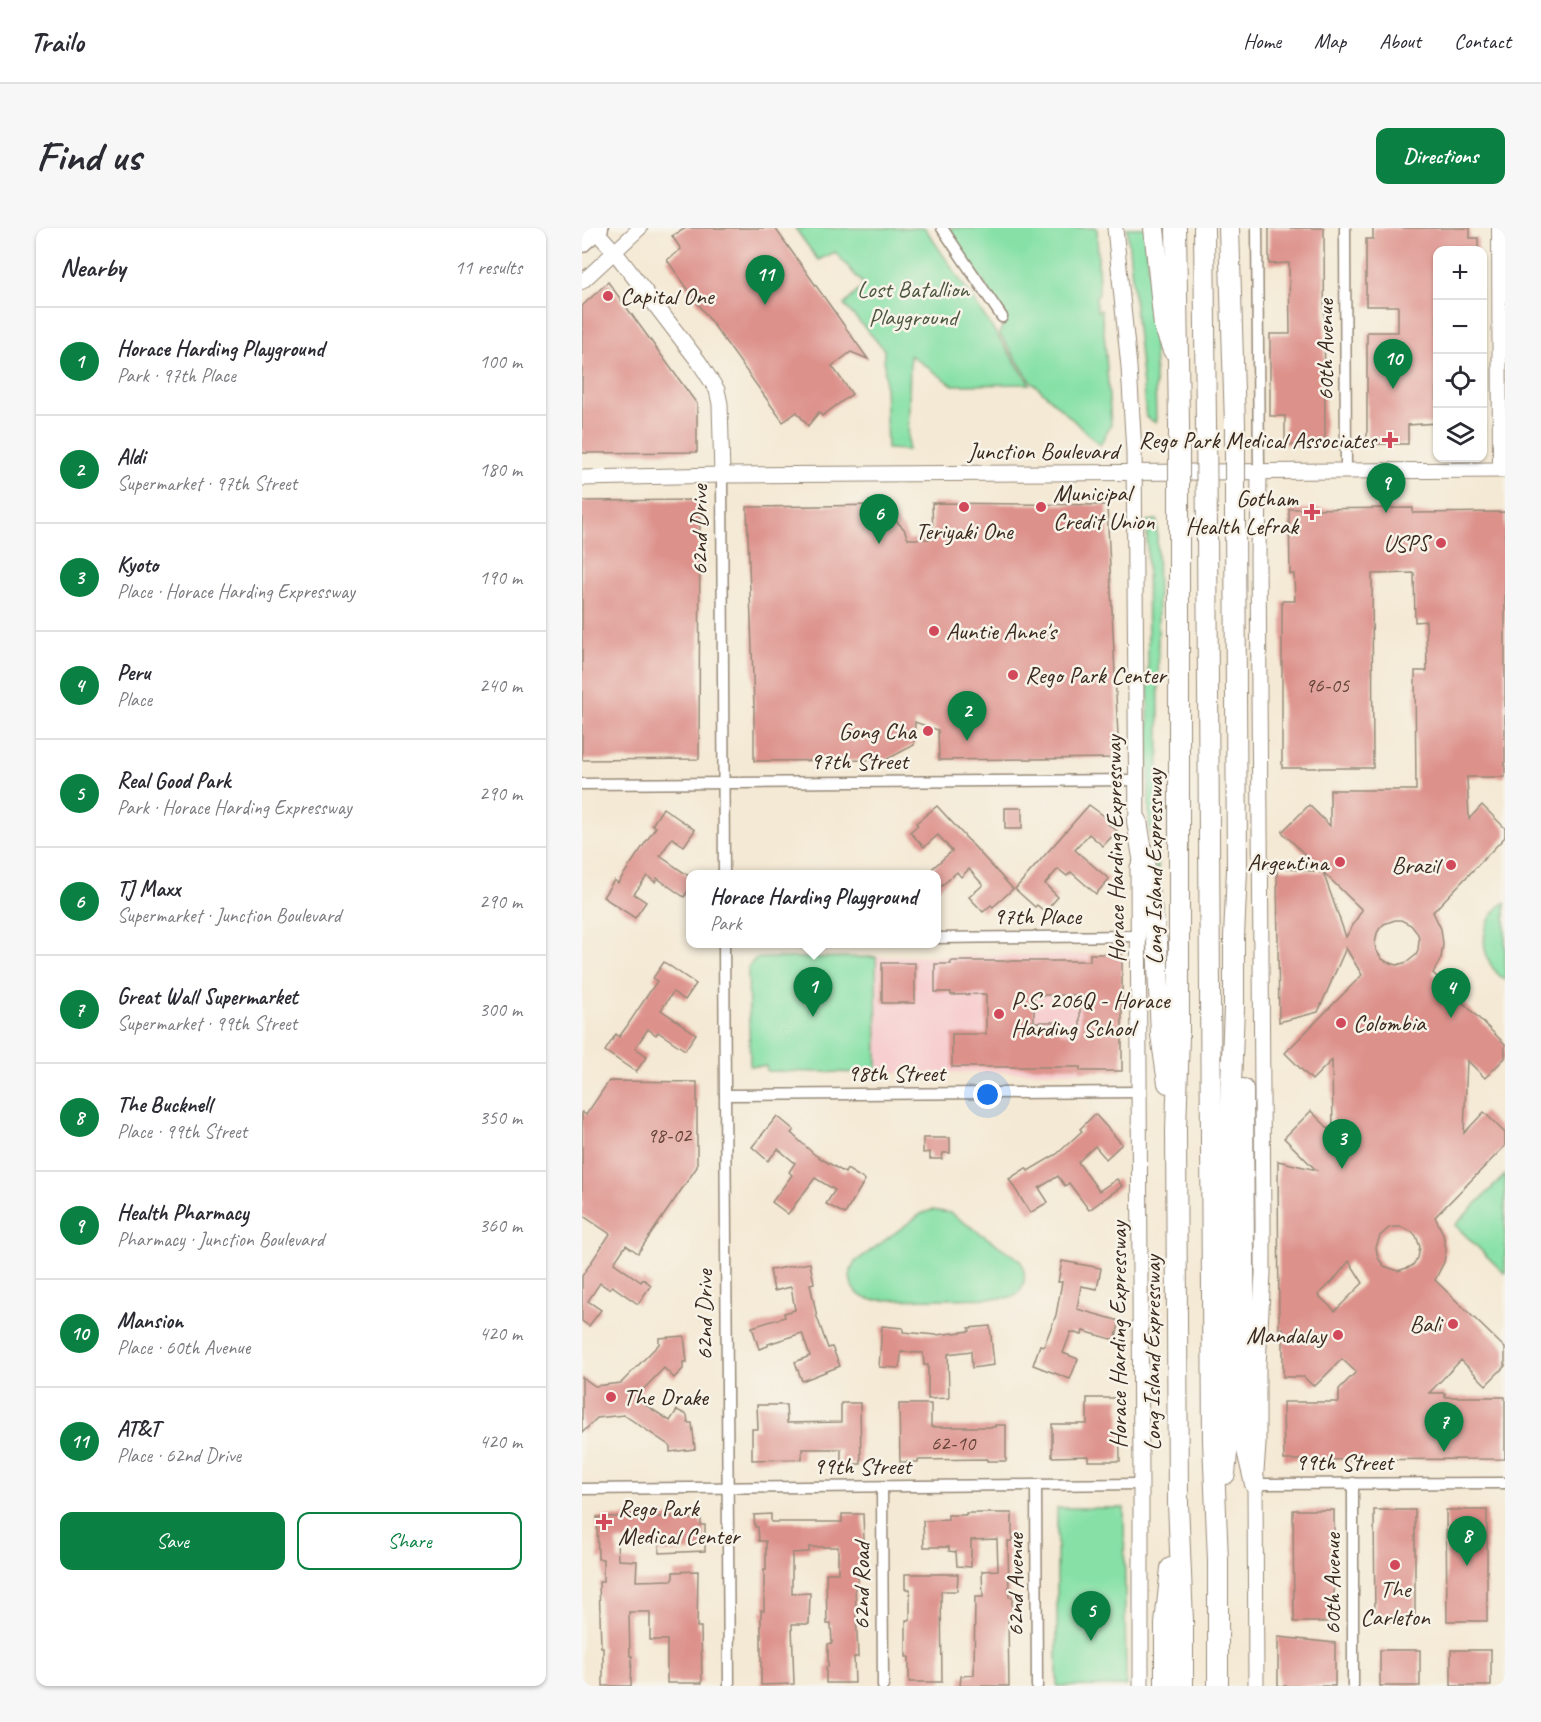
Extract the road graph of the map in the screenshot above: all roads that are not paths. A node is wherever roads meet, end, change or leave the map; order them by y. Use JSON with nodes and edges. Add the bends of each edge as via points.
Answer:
{"nodes":[{"id":1,"x":640,"y":228,"type":"edge"},
{"id":2,"x":942,"y":228,"type":"edge"},
{"id":3,"x":1115,"y":228,"type":"edge"},
{"id":4,"x":1154,"y":228,"type":"edge"},
{"id":5,"x":1176,"y":228,"type":"edge"},
{"id":6,"x":1204,"y":228,"type":"edge"},
{"id":7,"x":1229,"y":228,"type":"edge"},
{"id":8,"x":1237,"y":228,"type":"edge"},
{"id":9,"x":1257,"y":228,"type":"edge"},
{"id":10,"x":1345,"y":228,"type":"edge"},
{"id":11,"x":1499,"y":228,"type":"edge"},
{"id":12,"x":596,"y":229,"type":"edge"},
{"id":13,"x":582,"y":244,"type":"edge"},
{"id":14,"x":615,"y":250,"type":"junction"},
{"id":15,"x":582,"y":282,"type":"edge"},
{"id":16,"x":1002,"y":317,"type":"dead end"},
{"id":17,"x":1178,"y":367,"type":"junction"},
{"id":18,"x":1234,"y":374,"type":"junction"},
{"id":19,"x":1502,"y":470,"type":"edge"},
{"id":20,"x":1346,"y":471,"type":"junction"},
{"id":21,"x":1134,"y":472,"type":"junction"},
{"id":22,"x":1259,"y":472,"type":"junction"},
{"id":23,"x":722,"y":475,"type":"junction"},
{"id":24,"x":582,"y":478,"type":"edge"},
{"id":25,"x":1136,"y":780,"type":"junction"},
{"id":26,"x":723,"y":783,"type":"junction"},
{"id":27,"x":582,"y":784,"type":"edge"},
{"id":28,"x":1137,"y":821,"type":"junction"},
{"id":29,"x":724,"y":870,"type":"edge"},
{"id":30,"x":1237,"y":870,"type":"junction"},
{"id":31,"x":1139,"y":936,"type":"junction"},
{"id":32,"x":941,"y":938,"type":"edge"},
{"id":33,"x":724,"y":948,"type":"edge"},
{"id":34,"x":1140,"y":1092,"type":"junction"},
{"id":35,"x":725,"y":1095,"type":"junction"},
{"id":36,"x":1176,"y":1130,"type":"junction"},
{"id":37,"x":1353,"y":1483,"type":"junction"},
{"id":38,"x":1505,"y":1483,"type":"edge"},
{"id":39,"x":1141,"y":1484,"type":"junction"},
{"id":40,"x":1255,"y":1484,"type":"junction"},
{"id":41,"x":1036,"y":1485,"type":"junction"},
{"id":42,"x":728,"y":1487,"type":"junction"},
{"id":43,"x":882,"y":1487,"type":"junction"},
{"id":44,"x":582,"y":1489,"type":"edge"},
{"id":45,"x":1178,"y":1503,"type":"junction"},
{"id":46,"x":1218,"y":1560,"type":"junction"},
{"id":47,"x":729,"y":1686,"type":"edge"},
{"id":48,"x":883,"y":1686,"type":"edge"},
{"id":49,"x":1036,"y":1686,"type":"edge"},
{"id":50,"x":1141,"y":1686,"type":"edge"},
{"id":51,"x":1165,"y":1686,"type":"edge"},
{"id":52,"x":1183,"y":1686,"type":"edge"},
{"id":53,"x":1218,"y":1686,"type":"edge"},
{"id":54,"x":1256,"y":1686,"type":"edge"},
{"id":55,"x":1353,"y":1686,"type":"edge"}],
"edges":[{"from":1,"to":14,"type":"street"},
{"from":2,"to":16,"type":"street"},
{"from":3,"to":21,"type":"main road","name":"Horace Harding Expressway","via":[[1129,367]]},
{"from":4,"to":17,"type":"highway","via":[[1164,326]]},
{"from":5,"to":17,"type":"highway","name":"Long Island Expressway"},
{"from":6,"to":46,"type":"highway","bridge":true,"via":[[1213,1429]]},
{"from":7,"to":18,"type":"highway"},
{"from":8,"to":18,"type":"highway"},
{"from":9,"to":22,"type":"street"},
{"from":10,"to":20,"type":"street","name":"60th Avenue"},
{"from":11,"to":19,"type":"street"},
{"from":12,"to":13,"type":"main road"},
{"from":12,"to":14,"type":"main road","name":"62nd Drive"},
{"from":14,"to":15,"type":"street"},
{"from":14,"to":23,"type":"main road","name":"62nd Drive","via":[[717,390]]},
{"from":17,"to":36,"type":"highway","name":"Long Island Expressway","bridge":true},
{"from":18,"to":30,"type":"highway","bridge":true},
{"from":19,"to":20,"type":"main road","name":"Junction Boulevard"},
{"from":20,"to":22,"type":"main road","name":"Junction Boulevard"},
{"from":21,"to":22,"type":"main road","name":"Junction Boulevard"},
{"from":21,"to":23,"type":"main road","name":"Junction Boulevard"},
{"from":21,"to":25,"type":"main road","name":"Horace Harding Expressway"},
{"from":22,"to":40,"type":"main road","via":[[1263,1273]]},
{"from":23,"to":24,"type":"main road","name":"Junction Boulevard"},
{"from":23,"to":26,"type":"street","name":"62nd Drive"},
{"from":25,"to":26,"type":"street","name":"97th Street"},
{"from":25,"to":28,"type":"main road","name":"Horace Harding Expressway"},
{"from":26,"to":27,"type":"street","name":"97th Street"},
{"from":26,"to":29,"type":"street","name":"62nd Drive"},
{"from":28,"to":31,"type":"main road","name":"Horace Harding Expressway"},
{"from":28,"to":36,"type":"highway","via":[[1157,942],[1161,1035]]},
{"from":30,"to":40,"type":"highway","via":[[1241,936],[1245,1442]]},
{"from":30,"to":46,"type":"highway","via":[[1227,1170],[1228,1443]]},
{"from":31,"to":32,"type":"street","name":"97th Place"},
{"from":31,"to":34,"type":"main road","name":"Horace Harding Expressway"},
{"from":33,"to":35,"type":"street","name":"62nd Drive"},
{"from":34,"to":35,"type":"street","name":"98th Street"},
{"from":34,"to":39,"type":"main road","name":"Horace Harding Expressway"},
{"from":35,"to":42,"type":"street","name":"62nd Drive"},
{"from":36,"to":45,"type":"highway","name":"Long Island Expressway"},
{"from":37,"to":38,"type":"street","name":"99th Street"},
{"from":37,"to":40,"type":"street","name":"99th Street"},
{"from":37,"to":55,"type":"street","name":"60th Avenue"},
{"from":39,"to":41,"type":"street","name":"99th Street"},
{"from":39,"to":50,"type":"main road","name":"Horace Harding Expressway"},
{"from":40,"to":54,"type":"main road"},
{"from":41,"to":43,"type":"street","name":"99th Street"},
{"from":41,"to":49,"type":"street","name":"62nd Avenue"},
{"from":42,"to":43,"type":"street","name":"99th Street"},
{"from":42,"to":44,"type":"street","name":"99th Street"},
{"from":42,"to":47,"type":"street","name":"62nd Drive"},
{"from":43,"to":48,"type":"street","name":"62nd Road"},
{"from":45,"to":51,"type":"highway","via":[[1165,1624]]},
{"from":45,"to":52,"type":"highway","name":"Long Island Expressway"},
{"from":46,"to":53,"type":"highway"}]}
